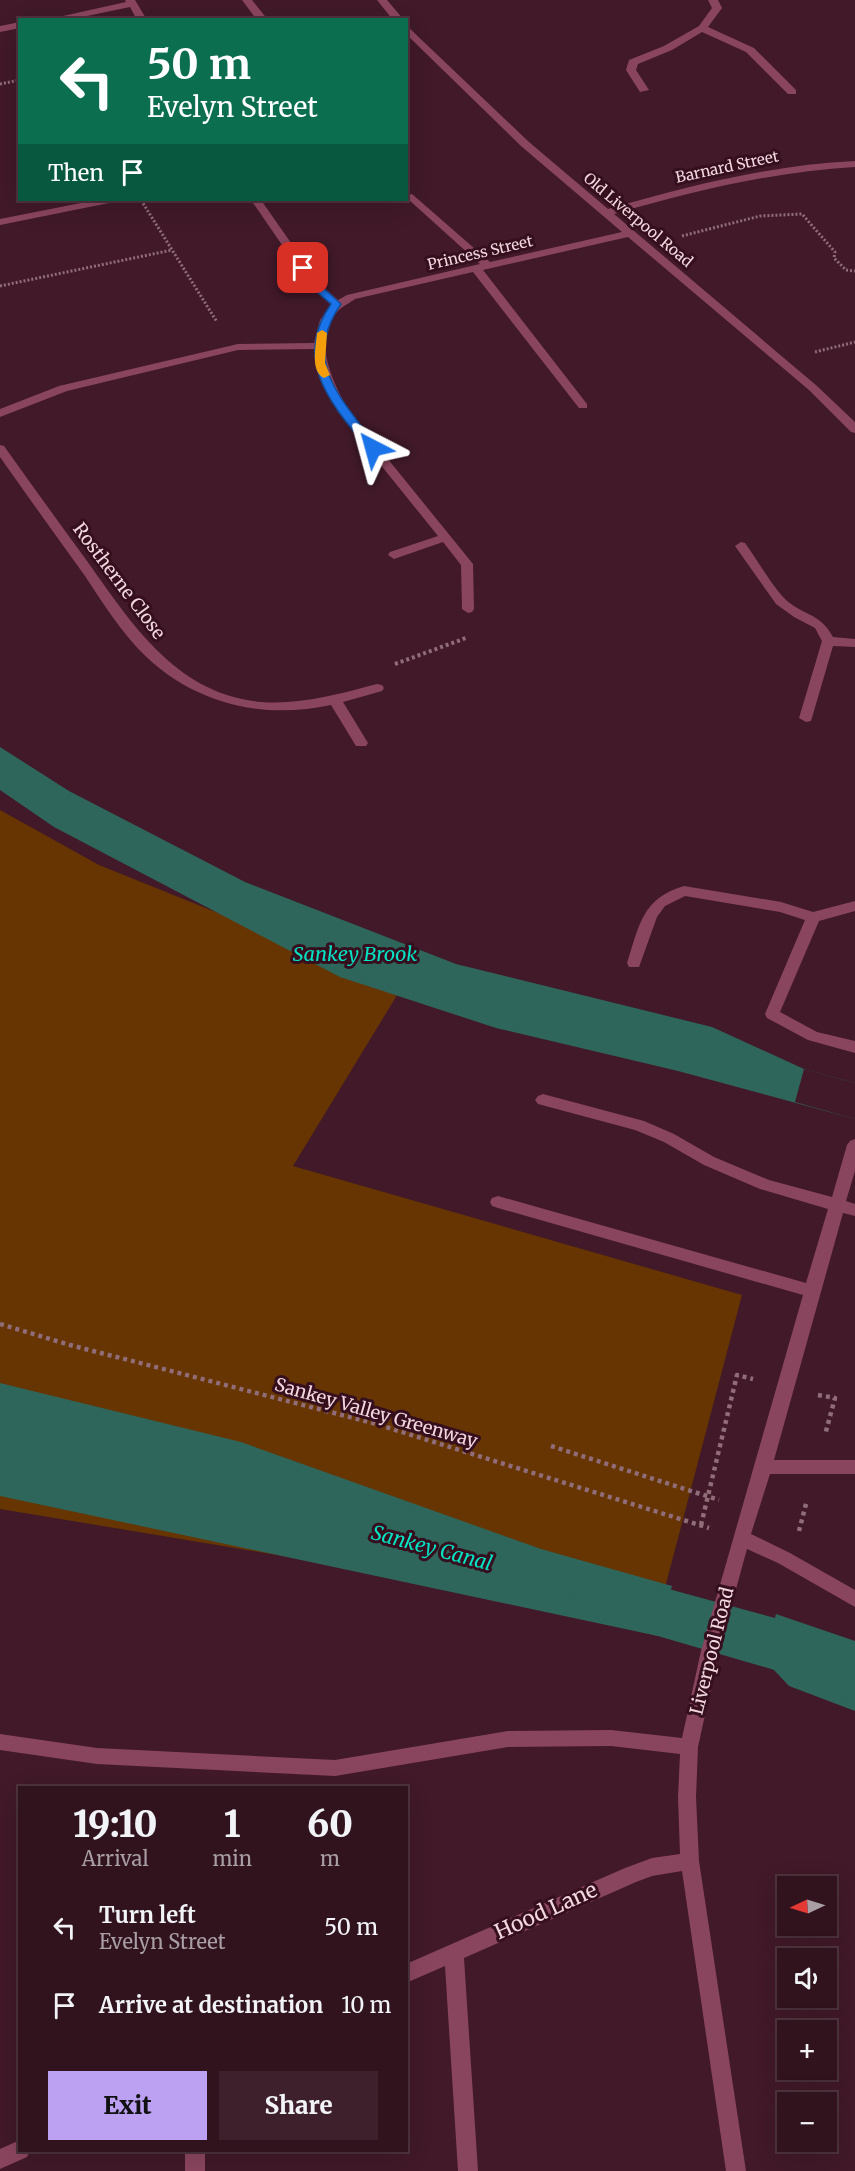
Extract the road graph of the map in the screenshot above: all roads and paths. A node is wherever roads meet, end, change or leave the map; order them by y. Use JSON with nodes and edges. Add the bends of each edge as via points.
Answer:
{"nodes":[{"id":1,"x":247,"y":0,"type":"edge"},
{"id":2,"x":382,"y":0,"type":"edge"},
{"id":3,"x":713,"y":0,"type":"edge"},
{"id":4,"x":131,"y":2,"type":"edge"},
{"id":5,"x":59,"y":18,"type":"edge"},
{"id":6,"x":141,"y":18,"type":"edge"},
{"id":7,"x":261,"y":18,"type":"edge"},
{"id":8,"x":397,"y":18,"type":"edge"},
{"id":9,"x":18,"y":25,"type":"edge"},
{"id":10,"x":702,"y":28,"type":"junction"},
{"id":11,"x":0,"y":29,"type":"edge"},
{"id":12,"x":408,"y":30,"type":"edge"},
{"id":13,"x":18,"y":80,"type":"edge"},
{"id":14,"x":0,"y":84,"type":"edge"},
{"id":15,"x":644,"y":90,"type":"dead end"},
{"id":16,"x":792,"y":92,"type":"dead end"},
{"id":17,"x":855,"y":164,"type":"edge"},
{"id":18,"x":412,"y":197,"type":"dead end"},
{"id":19,"x":104,"y":201,"type":"edge"},
{"id":20,"x":142,"y":201,"type":"edge"},
{"id":21,"x":257,"y":201,"type":"edge"},
{"id":22,"x":608,"y":212,"type":"junction"},
{"id":23,"x":0,"y":222,"type":"edge"},
{"id":24,"x":630,"y":233,"type":"junction"},
{"id":25,"x":678,"y":237,"type":"dead end"},
{"id":26,"x":172,"y":250,"type":"junction"},
{"id":27,"x":489,"y":267,"type":"junction"},
{"id":28,"x":477,"y":270,"type":"junction"},
{"id":29,"x":855,"y":271,"type":"edge"},
{"id":30,"x":0,"y":286,"type":"edge"},
{"id":31,"x":336,"y":304,"type":"junction"},
{"id":32,"x":855,"y":342,"type":"edge"},
{"id":33,"x":319,"y":346,"type":"junction"},
{"id":34,"x":233,"y":348,"type":"junction"},
{"id":35,"x":809,"y":354,"type":"dead end"},
{"id":36,"x":583,"y":406,"type":"dead end"},
{"id":37,"x":0,"y":413,"type":"edge"},
{"id":38,"x":855,"y":429,"type":"edge"},
{"id":39,"x":0,"y":449,"type":"edge"},
{"id":40,"x":446,"y":537,"type":"junction"},
{"id":41,"x":741,"y":546,"type":"dead end"},
{"id":42,"x":394,"y":555,"type":"dead end"},
{"id":43,"x":468,"y":609,"type":"joint"},
{"id":44,"x":828,"y":641,"type":"junction"},
{"id":45,"x":855,"y":643,"type":"edge"},
{"id":46,"x":377,"y":688,"type":"joint"},
{"id":47,"x":336,"y":702,"type":"junction"},
{"id":48,"x":806,"y":718,"type":"dead end"},
{"id":49,"x":361,"y":743,"type":"dead end"},
{"id":50,"x":855,"y":906,"type":"edge"},
{"id":51,"x":813,"y":917,"type":"junction"},
{"id":52,"x":634,"y":963,"type":"dead end"},
{"id":53,"x":855,"y":1047,"type":"edge"},
{"id":54,"x":543,"y":1100,"type":"dead end"},
{"id":55,"x":855,"y":1145,"type":"edge"},
{"id":56,"x":498,"y":1202,"type":"dead end"},
{"id":57,"x":838,"y":1207,"type":"junction"},
{"id":58,"x":855,"y":1210,"type":"edge"},
{"id":59,"x":812,"y":1291,"type":"junction"},
{"id":60,"x":0,"y":1324,"type":"edge"},
{"id":61,"x":737,"y":1375,"type":"dead end"},
{"id":62,"x":835,"y":1398,"type":"dead end"},
{"id":63,"x":822,"y":1443,"type":"dead end"},
{"id":64,"x":551,"y":1446,"type":"dead end"},
{"id":65,"x":764,"y":1467,"type":"junction"},
{"id":66,"x":855,"y":1467,"type":"edge"},
{"id":67,"x":810,"y":1493,"type":"dead end"},
{"id":68,"x":708,"y":1497,"type":"junction"},
{"id":69,"x":751,"y":1509,"type":"junction"},
{"id":70,"x":701,"y":1526,"type":"junction"},
{"id":71,"x":799,"y":1531,"type":"dead end"},
{"id":72,"x":741,"y":1538,"type":"junction"},
{"id":73,"x":855,"y":1599,"type":"edge"},
{"id":74,"x":0,"y":1742,"type":"edge"},
{"id":75,"x":689,"y":1747,"type":"junction"},
{"id":76,"x":690,"y":1861,"type":"junction"},
{"id":77,"x":454,"y":1952,"type":"junction"},
{"id":78,"x":408,"y":1973,"type":"edge"},
{"id":79,"x":18,"y":2151,"type":"edge"},
{"id":80,"x":195,"y":2152,"type":"edge"},
{"id":81,"x":0,"y":2159,"type":"edge"},
{"id":82,"x":195,"y":2171,"type":"edge"},
{"id":83,"x":468,"y":2171,"type":"edge"},
{"id":84,"x":736,"y":2171,"type":"edge"}],
"edges":[{"from":1,"to":7,"type":"street"},
{"from":2,"to":8,"type":"street"},
{"from":3,"to":10,"type":"street","via":[[717,8]]},
{"from":4,"to":5,"type":"street"},
{"from":4,"to":6,"type":"street"},
{"from":9,"to":11,"type":"street"},
{"from":10,"to":15,"type":"street","via":[[633,62],[631,70]]},
{"from":10,"to":16,"type":"street","via":[[750,50]]},
{"from":12,"to":22,"type":"street","name":"Old Liverpool Road","via":[[525,144]]},
{"from":13,"to":14,"type":"path"},
{"from":17,"to":22,"type":"street","name":"Barnard Street","via":[[731,180]]},
{"from":18,"to":27,"type":"street"},
{"from":19,"to":23,"type":"street"},
{"from":20,"to":26,"type":"path"},
{"from":21,"to":31,"type":"street","via":[[315,285]]},
{"from":22,"to":24,"type":"street","name":"Old Liverpool Road"},
{"from":24,"to":27,"type":"street","name":"Princess Street"},
{"from":24,"to":38,"type":"street","name":"Old Liverpool Road","via":[[813,388]]},
{"from":25,"to":29,"type":"path","via":[[760,216],[802,214],[835,252],[834,258],[846,270]]},
{"from":26,"to":30,"type":"path"},
{"from":26,"to":34,"type":"path"},
{"from":27,"to":28,"type":"street","name":"Princess Street"},
{"from":28,"to":31,"type":"street","name":"Princess Street","via":[[351,297]]},
{"from":28,"to":36,"type":"street"},
{"from":31,"to":33,"type":"street","via":[[324,321]]},
{"from":32,"to":35,"type":"path"},
{"from":33,"to":34,"type":"street"},
{"from":33,"to":40,"type":"street","via":[[329,388],[344,412]]},
{"from":34,"to":37,"type":"street","via":[[63,388]]},
{"from":39,"to":47,"type":"street","name":"Rostherne Close","via":[[123,621],[154,658],[189,685],[232,702],[291,708]]},
{"from":40,"to":42,"type":"street"},
{"from":40,"to":43,"type":"street","via":[[467,564]]},
{"from":41,"to":44,"type":"street","via":[[780,601],[820,625]]},
{"from":43,"to":46,"type":"path","via":[[486,623],[484,631],[382,669]]},
{"from":44,"to":45,"type":"street"},
{"from":44,"to":48,"type":"street"},
{"from":46,"to":47,"type":"street","name":"Rostherne Close"},
{"from":47,"to":49,"type":"street"},
{"from":50,"to":51,"type":"street"},
{"from":51,"to":52,"type":"street","via":[[781,907],[684,891],[660,902],[650,915]]},
{"from":51,"to":53,"type":"street","via":[[772,1014],[813,1035]]},
{"from":54,"to":57,"type":"street","via":[[639,1125],[765,1185]]},
{"from":55,"to":57,"type":"street","name":"Liverpool Road"},
{"from":56,"to":59,"type":"street"},
{"from":57,"to":58,"type":"street"},
{"from":57,"to":59,"type":"street","name":"Liverpool Road"},
{"from":59,"to":65,"type":"street","name":"Liverpool Road"},
{"from":60,"to":70,"type":"path","name":"Sankey Valley Greenway","via":[[373,1423]]},
{"from":61,"to":68,"type":"path"},
{"from":62,"to":63,"type":"path"},
{"from":64,"to":68,"type":"path"},
{"from":65,"to":66,"type":"street"},
{"from":65,"to":69,"type":"street","name":"Liverpool Road"},
{"from":67,"to":71,"type":"path"},
{"from":68,"to":69,"type":"path"},
{"from":68,"to":70,"type":"path"},
{"from":69,"to":72,"type":"street","name":"Liverpool Road"},
{"from":70,"to":72,"type":"path","name":"Sankey Valley Greenway"},
{"from":72,"to":73,"type":"street"},
{"from":72,"to":75,"type":"street","name":"Liverpool Road"},
{"from":74,"to":75,"type":"street","via":[[97,1756],[335,1768],[508,1738],[611,1738]]},
{"from":75,"to":76,"type":"street","name":"Liverpool Road"},
{"from":76,"to":77,"type":"street","name":"Hood Lane","via":[[632,1874]]},
{"from":76,"to":84,"type":"street","name":"Liverpool Road"},
{"from":77,"to":78,"type":"street","name":"Hood Lane"},
{"from":77,"to":83,"type":"street"},
{"from":79,"to":81,"type":"street"},
{"from":80,"to":82,"type":"street"}]}
